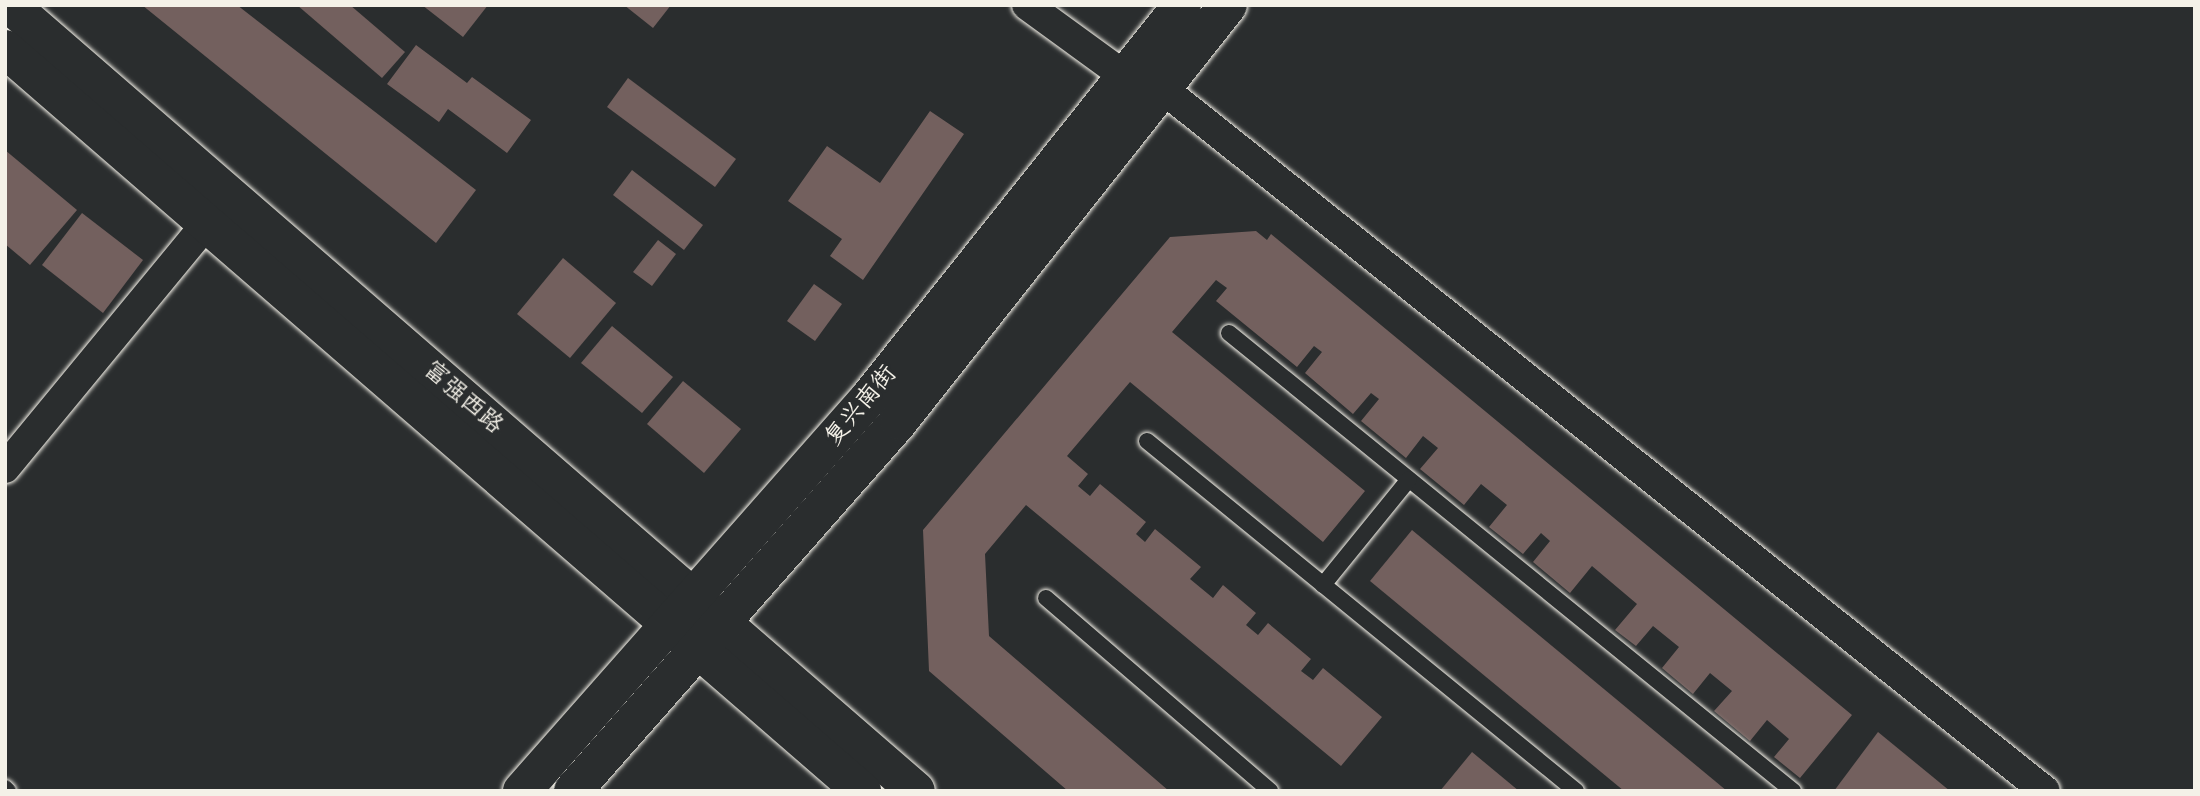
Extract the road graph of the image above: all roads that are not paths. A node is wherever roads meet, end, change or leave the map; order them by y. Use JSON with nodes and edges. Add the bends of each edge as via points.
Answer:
{"nodes":[{"id":1,"x":10,"y":5,"type":"edge"},
{"id":2,"x":1027,"y":5,"type":"edge"},
{"id":3,"x":1182,"y":5,"type":"edge"},
{"id":4,"x":1228,"y":5,"type":"edge"},
{"id":5,"x":5,"y":48,"type":"edge"},
{"id":6,"x":1126,"y":77,"type":"junction"},
{"id":7,"x":1163,"y":89,"type":"junction"},
{"id":8,"x":207,"y":223,"type":"junction"},
{"id":9,"x":1229,"y":333,"type":"dead end"},
{"id":10,"x":1147,"y":441,"type":"dead end"},
{"id":11,"x":5,"y":468,"type":"edge"},
{"id":12,"x":1409,"y":479,"type":"junction"},
{"id":13,"x":1323,"y":585,"type":"junction"},
{"id":14,"x":1046,"y":598,"type":"dead end"},
{"id":15,"x":697,"y":624,"type":"junction"},
{"id":16,"x":522,"y":791,"type":"edge"},
{"id":17,"x":573,"y":791,"type":"edge"},
{"id":18,"x":862,"y":791,"type":"edge"},
{"id":19,"x":916,"y":791,"type":"edge"},
{"id":20,"x":1270,"y":791,"type":"edge"},
{"id":21,"x":1576,"y":791,"type":"edge"},
{"id":22,"x":1793,"y":791,"type":"edge"},
{"id":23,"x":2045,"y":791,"type":"edge"}],
"edges":[{"from":1,"to":15,"type":"main road","name":"富强西路"},
{"from":2,"to":6,"type":"street"},
{"from":3,"to":6,"type":"main road","name":"复兴南街"},
{"from":4,"to":7,"type":"main road","name":"复兴南街"},
{"from":5,"to":8,"type":"main road","name":"富强西路"},
{"from":6,"to":15,"type":"main road","name":"复兴南街","via":[[870,397]]},
{"from":7,"to":15,"type":"main road","name":"复兴南街","via":[[899,421]]},
{"from":7,"to":23,"type":"street"},
{"from":8,"to":11,"type":"street"},
{"from":8,"to":15,"type":"main road","name":"富强西路"},
{"from":9,"to":12,"type":"lane"},
{"from":10,"to":13,"type":"lane"},
{"from":12,"to":13,"type":"lane"},
{"from":12,"to":22,"type":"lane"},
{"from":13,"to":21,"type":"lane"},
{"from":14,"to":20,"type":"lane"},
{"from":15,"to":16,"type":"main road","name":"复兴南街"},
{"from":15,"to":17,"type":"main road","name":"复兴南街"},
{"from":15,"to":18,"type":"main road","name":"富强西路"},
{"from":15,"to":19,"type":"main road","name":"富强西路"}]}
